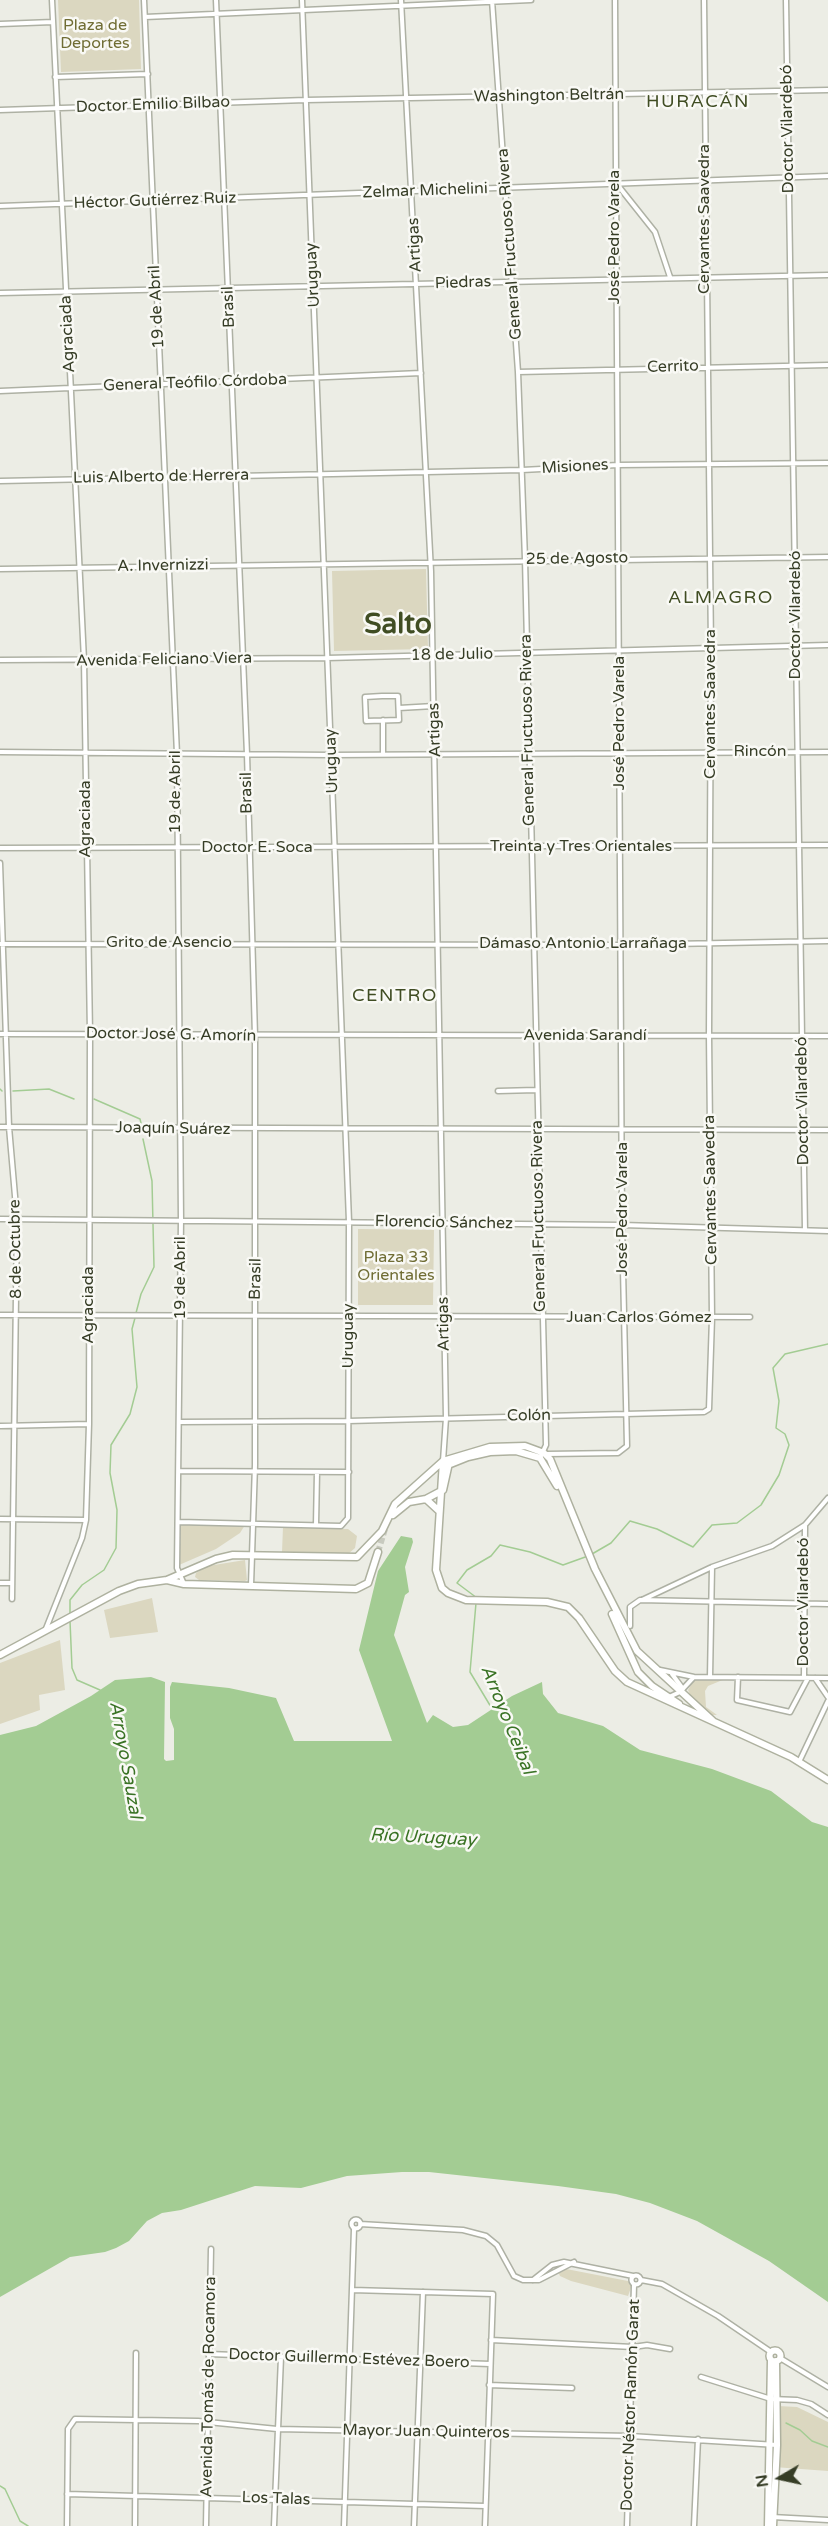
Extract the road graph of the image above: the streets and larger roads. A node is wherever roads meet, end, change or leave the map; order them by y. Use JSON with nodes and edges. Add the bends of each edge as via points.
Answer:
{"nodes":[{"id":1,"x":52,"y":0,"type":"edge"},
{"id":2,"x":144,"y":0,"type":"edge"},
{"id":3,"x":216,"y":0,"type":"edge"},
{"id":4,"x":302,"y":0,"type":"edge"},
{"id":5,"x":401,"y":0,"type":"edge"},
{"id":6,"x":531,"y":0,"type":"edge"},
{"id":7,"x":615,"y":0,"type":"edge"},
{"id":8,"x":704,"y":0,"type":"edge"},
{"id":9,"x":786,"y":0,"type":"edge"},
{"id":10,"x":492,"y":1,"type":"edge"},
{"id":11,"x":402,"y":6,"type":"junction"},
{"id":12,"x":303,"y":10,"type":"junction"},
{"id":13,"x":216,"y":14,"type":"junction"},
{"id":14,"x":145,"y":17,"type":"junction"},
{"id":15,"x":53,"y":22,"type":"junction"},
{"id":16,"x":0,"y":24,"type":"edge"},
{"id":17,"x":148,"y":74,"type":"junction"},
{"id":18,"x":55,"y":77,"type":"junction"},
{"id":19,"x":788,"y":90,"type":"junction"},
{"id":20,"x":828,"y":90,"type":"edge"},
{"id":21,"x":704,"y":92,"type":"junction"},
{"id":22,"x":615,"y":94,"type":"junction"},
{"id":23,"x":500,"y":97,"type":"junction"},
{"id":24,"x":306,"y":100,"type":"junction"},
{"id":25,"x":407,"y":100,"type":"junction"},
{"id":26,"x":219,"y":104,"type":"junction"},
{"id":27,"x":150,"y":106,"type":"junction"},
{"id":28,"x":57,"y":108,"type":"junction"},
{"id":29,"x":0,"y":110,"type":"edge"},
{"id":30,"x":828,"y":176,"type":"edge"},
{"id":31,"x":788,"y":178,"type":"junction"},
{"id":32,"x":705,"y":180,"type":"junction"},
{"id":33,"x":616,"y":183,"type":"junction"},
{"id":34,"x":507,"y":187,"type":"junction"},
{"id":35,"x":412,"y":192,"type":"junction"},
{"id":36,"x":309,"y":196,"type":"junction"},
{"id":37,"x":223,"y":199,"type":"junction"},
{"id":38,"x":152,"y":200,"type":"junction"},
{"id":39,"x":62,"y":204,"type":"junction"},
{"id":40,"x":0,"y":206,"type":"edge"},
{"id":41,"x":828,"y":275,"type":"edge"},
{"id":42,"x":790,"y":276,"type":"junction"},
{"id":43,"x":670,"y":277,"type":"junction"},
{"id":44,"x":705,"y":277,"type":"junction"},
{"id":45,"x":615,"y":280,"type":"junction"},
{"id":46,"x":513,"y":281,"type":"junction"},
{"id":47,"x":417,"y":285,"type":"junction"},
{"id":48,"x":314,"y":286,"type":"junction"},
{"id":49,"x":228,"y":288,"type":"junction"},
{"id":50,"x":157,"y":289,"type":"junction"},
{"id":51,"x":66,"y":291,"type":"junction"},
{"id":52,"x":0,"y":293,"type":"edge"},
{"id":53,"x":792,"y":365,"type":"junction"},
{"id":54,"x":828,"y":365,"type":"edge"},
{"id":55,"x":706,"y":366,"type":"junction"},
{"id":56,"x":616,"y":370,"type":"junction"},
{"id":57,"x":518,"y":372,"type":"junction"},
{"id":58,"x":421,"y":373,"type":"junction"},
{"id":59,"x":318,"y":379,"type":"junction"},
{"id":60,"x":232,"y":382,"type":"junction"},
{"id":61,"x":160,"y":385,"type":"junction"},
{"id":62,"x":70,"y":387,"type":"junction"},
{"id":63,"x":0,"y":390,"type":"edge"},
{"id":64,"x":794,"y":463,"type":"junction"},
{"id":65,"x":828,"y":463,"type":"edge"},
{"id":66,"x":708,"y":464,"type":"junction"},
{"id":67,"x":618,"y":465,"type":"junction"},
{"id":68,"x":522,"y":470,"type":"junction"},
{"id":69,"x":426,"y":472,"type":"junction"},
{"id":70,"x":322,"y":474,"type":"junction"},
{"id":71,"x":236,"y":476,"type":"junction"},
{"id":72,"x":164,"y":477,"type":"junction"},
{"id":73,"x":74,"y":479,"type":"junction"},
{"id":74,"x":0,"y":481,"type":"edge"},
{"id":75,"x":709,"y":557,"type":"junction"},
{"id":76,"x":796,"y":557,"type":"junction"},
{"id":77,"x":828,"y":557,"type":"edge"},
{"id":78,"x":618,"y":558,"type":"junction"},
{"id":79,"x":525,"y":559,"type":"junction"},
{"id":80,"x":430,"y":562,"type":"junction"},
{"id":81,"x":325,"y":564,"type":"junction"},
{"id":82,"x":239,"y":565,"type":"junction"},
{"id":83,"x":169,"y":566,"type":"junction"},
{"id":84,"x":80,"y":568,"type":"junction"},
{"id":85,"x":0,"y":569,"type":"edge"},
{"id":86,"x":828,"y":645,"type":"edge"},
{"id":87,"x":795,"y":646,"type":"junction"},
{"id":88,"x":711,"y":648,"type":"junction"},
{"id":89,"x":620,"y":651,"type":"junction"},
{"id":90,"x":527,"y":653,"type":"junction"},
{"id":91,"x":432,"y":655,"type":"junction"},
{"id":92,"x":327,"y":658,"type":"junction"},
{"id":93,"x":242,"y":659,"type":"junction"},
{"id":94,"x":0,"y":660,"type":"edge"},
{"id":95,"x":84,"y":660,"type":"junction"},
{"id":96,"x":173,"y":660,"type":"junction"},
{"id":97,"x":434,"y":706,"type":"junction"},
{"id":98,"x":399,"y":708,"type":"junction"},
{"id":99,"x":382,"y":720,"type":"junction"},
{"id":100,"x":0,"y":752,"type":"edge"},
{"id":101,"x":798,"y":752,"type":"junction"},
{"id":102,"x":828,"y":752,"type":"edge"},
{"id":103,"x":86,"y":753,"type":"junction"},
{"id":104,"x":619,"y":753,"type":"junction"},
{"id":105,"x":711,"y":753,"type":"junction"},
{"id":106,"x":177,"y":754,"type":"junction"},
{"id":107,"x":247,"y":754,"type":"junction"},
{"id":108,"x":383,"y":754,"type":"junction"},
{"id":109,"x":435,"y":754,"type":"junction"},
{"id":110,"x":529,"y":754,"type":"junction"},
{"id":111,"x":332,"y":755,"type":"junction"},
{"id":112,"x":800,"y":845,"type":"junction"},
{"id":113,"x":828,"y":845,"type":"edge"},
{"id":114,"x":711,"y":846,"type":"junction"},
{"id":115,"x":438,"y":847,"type":"junction"},
{"id":116,"x":531,"y":847,"type":"junction"},
{"id":117,"x":621,"y":847,"type":"junction"},
{"id":118,"x":0,"y":848,"type":"edge"},
{"id":119,"x":87,"y":848,"type":"junction"},
{"id":120,"x":176,"y":848,"type":"junction"},
{"id":121,"x":248,"y":848,"type":"junction"},
{"id":122,"x":335,"y":848,"type":"junction"},
{"id":123,"x":0,"y":863,"type":"edge"},
{"id":124,"x":800,"y":941,"type":"junction"},
{"id":125,"x":828,"y":941,"type":"edge"},
{"id":126,"x":87,"y":944,"type":"junction"},
{"id":127,"x":177,"y":944,"type":"junction"},
{"id":128,"x":252,"y":944,"type":"junction"},
{"id":129,"x":338,"y":944,"type":"junction"},
{"id":130,"x":710,"y":944,"type":"junction"},
{"id":131,"x":1,"y":945,"type":"edge"},
{"id":132,"x":438,"y":945,"type":"junction"},
{"id":133,"x":534,"y":945,"type":"junction"},
{"id":134,"x":620,"y":945,"type":"junction"},
{"id":135,"x":3,"y":1034,"type":"edge"},
{"id":136,"x":90,"y":1034,"type":"junction"},
{"id":137,"x":178,"y":1034,"type":"junction"},
{"id":138,"x":621,"y":1035,"type":"junction"},
{"id":139,"x":709,"y":1035,"type":"junction"},
{"id":140,"x":255,"y":1036,"type":"junction"},
{"id":141,"x":439,"y":1036,"type":"junction"},
{"id":142,"x":535,"y":1036,"type":"junction"},
{"id":143,"x":802,"y":1036,"type":"junction"},
{"id":144,"x":828,"y":1036,"type":"edge"},
{"id":145,"x":342,"y":1037,"type":"junction"},
{"id":146,"x":498,"y":1090,"type":"dead end"},
{"id":147,"x":536,"y":1090,"type":"junction"},
{"id":148,"x":0,"y":1127,"type":"edge"},
{"id":149,"x":9,"y":1127,"type":"junction"},
{"id":150,"x":89,"y":1128,"type":"junction"},
{"id":151,"x":256,"y":1129,"type":"junction"},
{"id":152,"x":179,"y":1130,"type":"junction"},
{"id":153,"x":345,"y":1130,"type":"junction"},
{"id":154,"x":538,"y":1130,"type":"junction"},
{"id":155,"x":623,"y":1130,"type":"junction"},
{"id":156,"x":828,"y":1130,"type":"edge"},
{"id":157,"x":441,"y":1131,"type":"junction"},
{"id":158,"x":710,"y":1131,"type":"junction"},
{"id":159,"x":804,"y":1131,"type":"junction"},
{"id":160,"x":0,"y":1219,"type":"edge"},
{"id":161,"x":17,"y":1219,"type":"junction"},
{"id":162,"x":90,"y":1220,"type":"junction"},
{"id":163,"x":181,"y":1220,"type":"junction"},
{"id":164,"x":257,"y":1220,"type":"junction"},
{"id":165,"x":349,"y":1221,"type":"junction"},
{"id":166,"x":442,"y":1222,"type":"junction"},
{"id":167,"x":539,"y":1225,"type":"junction"},
{"id":168,"x":622,"y":1225,"type":"junction"},
{"id":169,"x":711,"y":1228,"type":"junction"},
{"id":170,"x":805,"y":1230,"type":"junction"},
{"id":171,"x":828,"y":1231,"type":"edge"},
{"id":172,"x":0,"y":1315,"type":"edge"},
{"id":173,"x":17,"y":1316,"type":"junction"},
{"id":174,"x":89,"y":1316,"type":"junction"},
{"id":175,"x":181,"y":1316,"type":"junction"},
{"id":176,"x":255,"y":1316,"type":"junction"},
{"id":177,"x":349,"y":1317,"type":"junction"},
{"id":178,"x":443,"y":1317,"type":"junction"},
{"id":179,"x":750,"y":1317,"type":"dead end"},
{"id":180,"x":542,"y":1318,"type":"junction"},
{"id":181,"x":712,"y":1318,"type":"junction"},
{"id":182,"x":624,"y":1319,"type":"junction"},
{"id":183,"x":708,"y":1409,"type":"joint"},
{"id":184,"x":627,"y":1413,"type":"junction"},
{"id":185,"x":544,"y":1415,"type":"junction"},
{"id":186,"x":446,"y":1418,"type":"junction"},
{"id":187,"x":255,"y":1421,"type":"junction"},
{"id":188,"x":348,"y":1421,"type":"junction"},
{"id":189,"x":180,"y":1422,"type":"junction"},
{"id":190,"x":89,"y":1424,"type":"junction"},
{"id":191,"x":0,"y":1426,"type":"edge"},
{"id":192,"x":16,"y":1426,"type":"junction"},
{"id":193,"x":545,"y":1456,"type":"junction"},
{"id":194,"x":446,"y":1463,"type":"junction"},
{"id":195,"x":179,"y":1471,"type":"junction"},
{"id":196,"x":255,"y":1472,"type":"junction"},
{"id":197,"x":317,"y":1472,"type":"junction"},
{"id":198,"x":349,"y":1472,"type":"junction"},
{"id":199,"x":443,"y":1490,"type":"junction"},
{"id":200,"x":828,"y":1498,"type":"edge"},
{"id":201,"x":426,"y":1499,"type":"junction"},
{"id":202,"x":440,"y":1511,"type":"junction"},
{"id":203,"x":393,"y":1515,"type":"dead end"},
{"id":204,"x":0,"y":1519,"type":"edge"},
{"id":205,"x":14,"y":1519,"type":"junction"},
{"id":206,"x":86,"y":1520,"type":"junction"},
{"id":207,"x":179,"y":1522,"type":"junction"},
{"id":208,"x":254,"y":1523,"type":"junction"},
{"id":209,"x":316,"y":1525,"type":"junction"},
{"id":210,"x":804,"y":1525,"type":"junction"},
{"id":211,"x":378,"y":1552,"type":"tunnel mouth"},
{"id":212,"x":252,"y":1555,"type":"junction"},
{"id":213,"x":712,"y":1567,"type":"junction"},
{"id":214,"x":195,"y":1568,"type":"junction"},
{"id":215,"x":178,"y":1576,"type":"junction"},
{"id":216,"x":167,"y":1580,"type":"junction"},
{"id":217,"x":600,"y":1580,"type":"junction"},
{"id":218,"x":0,"y":1583,"type":"edge"},
{"id":219,"x":12,"y":1583,"type":"junction"},
{"id":220,"x":184,"y":1584,"type":"junction"},
{"id":221,"x":198,"y":1584,"type":"junction"},
{"id":222,"x":251,"y":1586,"type":"junction"},
{"id":223,"x":12,"y":1599,"type":"dead end"},
{"id":224,"x":640,"y":1600,"type":"junction"},
{"id":225,"x":711,"y":1603,"type":"junction"},
{"id":226,"x":805,"y":1604,"type":"junction"},
{"id":227,"x":828,"y":1604,"type":"edge"},
{"id":228,"x":630,"y":1626,"type":"dead end"},
{"id":229,"x":45,"y":1632,"type":"junction"},
{"id":230,"x":0,"y":1655,"type":"edge"},
{"id":231,"x":651,"y":1666,"type":"junction"},
{"id":232,"x":672,"y":1674,"type":"junction"},
{"id":233,"x":694,"y":1677,"type":"junction"},
{"id":234,"x":710,"y":1677,"type":"junction"},
{"id":235,"x":738,"y":1677,"type":"junction"},
{"id":236,"x":806,"y":1678,"type":"junction"},
{"id":237,"x":815,"y":1678,"type":"junction"},
{"id":238,"x":828,"y":1678,"type":"edge"},
{"id":239,"x":681,"y":1690,"type":"junction"},
{"id":240,"x":828,"y":1696,"type":"edge"},
{"id":241,"x":668,"y":1697,"type":"junction"},
{"id":242,"x":656,"y":1698,"type":"junction"},
{"id":243,"x":828,"y":1701,"type":"edge"},
{"id":244,"x":693,"y":1710,"type":"junction"},
{"id":245,"x":799,"y":1762,"type":"junction"},
{"id":246,"x":828,"y":1780,"type":"edge"},
{"id":247,"x":360,"y":2224,"type":"junction"},
{"id":248,"x":354,"y":2229,"type":"junction"},
{"id":249,"x":211,"y":2248,"type":"dead end"},
{"id":250,"x":574,"y":2262,"type":"junction"},
{"id":251,"x":533,"y":2280,"type":"junction"},
{"id":252,"x":641,"y":2280,"type":"junction"},
{"id":253,"x":633,"y":2281,"type":"junction"},
{"id":254,"x":352,"y":2290,"type":"junction"},
{"id":255,"x":423,"y":2292,"type":"junction"},
{"id":256,"x":491,"y":2340,"type":"junction"},
{"id":257,"x":633,"y":2347,"type":"junction"},
{"id":258,"x":670,"y":2349,"type":"dead end"},
{"id":259,"x":771,"y":2352,"type":"joint"},
{"id":260,"x":136,"y":2353,"type":"dead end"},
{"id":261,"x":208,"y":2354,"type":"junction"},
{"id":262,"x":281,"y":2357,"type":"junction"},
{"id":263,"x":350,"y":2359,"type":"junction"},
{"id":264,"x":775,"y":2360,"type":"junction"},
{"id":265,"x":420,"y":2361,"type":"junction"},
{"id":266,"x":490,"y":2364,"type":"junction"},
{"id":267,"x":701,"y":2377,"type":"dead end"},
{"id":268,"x":489,"y":2385,"type":"junction"},
{"id":269,"x":828,"y":2387,"type":"edge"},
{"id":270,"x":572,"y":2388,"type":"dead end"},
{"id":271,"x":774,"y":2400,"type":"junction"},
{"id":272,"x":828,"y":2415,"type":"edge"},
{"id":273,"x":135,"y":2420,"type":"junction"},
{"id":274,"x":207,"y":2423,"type":"junction"},
{"id":275,"x":277,"y":2429,"type":"junction"},
{"id":276,"x":347,"y":2430,"type":"junction"},
{"id":277,"x":417,"y":2433,"type":"junction"},
{"id":278,"x":488,"y":2433,"type":"junction"},
{"id":279,"x":630,"y":2436,"type":"junction"},
{"id":280,"x":698,"y":2439,"type":"junction"},
{"id":281,"x":774,"y":2445,"type":"junction"},
{"id":282,"x":67,"y":2494,"type":"junction"},
{"id":283,"x":135,"y":2494,"type":"junction"},
{"id":284,"x":207,"y":2497,"type":"junction"},
{"id":285,"x":275,"y":2499,"type":"junction"},
{"id":286,"x":345,"y":2501,"type":"junction"},
{"id":287,"x":414,"y":2504,"type":"junction"},
{"id":288,"x":486,"y":2506,"type":"junction"},
{"id":289,"x":771,"y":2517,"type":"junction"},
{"id":290,"x":828,"y":2520,"type":"edge"},
{"id":291,"x":68,"y":2526,"type":"edge"},
{"id":292,"x":135,"y":2526,"type":"edge"},
{"id":293,"x":206,"y":2526,"type":"edge"},
{"id":294,"x":274,"y":2526,"type":"edge"},
{"id":295,"x":344,"y":2526,"type":"edge"},
{"id":296,"x":414,"y":2526,"type":"edge"},
{"id":297,"x":485,"y":2526,"type":"edge"},
{"id":298,"x":627,"y":2526,"type":"edge"},
{"id":299,"x":694,"y":2526,"type":"edge"},
{"id":300,"x":768,"y":2526,"type":"edge"},
{"id":301,"x":773,"y":2526,"type":"edge"}],
"edges":[{"from":1,"to":15,"type":"street","name":"Agraciada"},
{"from":2,"to":14,"type":"street","name":"19 de Abril"},
{"from":3,"to":13,"type":"street","name":"Brasil"},
{"from":4,"to":12,"type":"street","name":"Uruguay"},
{"from":5,"to":11,"type":"street","name":"Artigas"},
{"from":6,"to":10,"type":"street"},
{"from":7,"to":22,"type":"street","name":"José Pedro Varela"},
{"from":8,"to":21,"type":"street","name":"Cervantes Saavedra"},
{"from":9,"to":19,"type":"street","name":"Doctor Vilardebó"},
{"from":10,"to":11,"type":"street"},
{"from":10,"to":23,"type":"street","name":"General Fructuoso Rivera"},
{"from":11,"to":12,"type":"street"},
{"from":11,"to":25,"type":"street","name":"Artigas"},
{"from":12,"to":13,"type":"street"},
{"from":12,"to":24,"type":"street","name":"Uruguay"},
{"from":13,"to":14,"type":"street"},
{"from":13,"to":26,"type":"street","name":"Brasil"},
{"from":14,"to":17,"type":"street","name":"19 de Abril"},
{"from":15,"to":16,"type":"street"},
{"from":15,"to":18,"type":"street","name":"Agraciada"},
{"from":17,"to":18,"type":"street"},
{"from":17,"to":27,"type":"street","name":"19 de Abril"},
{"from":18,"to":28,"type":"street","name":"Agraciada"},
{"from":19,"to":20,"type":"street","name":"Washington Beltrán"},
{"from":19,"to":21,"type":"street","name":"Washington Beltrán"},
{"from":19,"to":31,"type":"street","name":"Doctor Vilardebó"},
{"from":21,"to":22,"type":"street","name":"Washington Beltrán"},
{"from":21,"to":32,"type":"street","name":"Cervantes Saavedra"},
{"from":22,"to":23,"type":"street","name":"Washington Beltrán"},
{"from":22,"to":33,"type":"street","name":"José Pedro Varela"},
{"from":23,"to":25,"type":"street","name":"Washington Beltrán"},
{"from":23,"to":34,"type":"street","name":"General Fructuoso Rivera"},
{"from":24,"to":25,"type":"street","name":"Washington Beltrán"},
{"from":24,"to":26,"type":"street","name":"Doctor Emilio Bilbao"},
{"from":24,"to":36,"type":"street","name":"Uruguay"},
{"from":25,"to":35,"type":"street","name":"Artigas"},
{"from":26,"to":27,"type":"street","name":"Doctor Emilio Bilbao"},
{"from":26,"to":37,"type":"street","name":"Brasil"},
{"from":27,"to":28,"type":"street","name":"Doctor Emilio Bilbao"},
{"from":27,"to":38,"type":"street","name":"19 de Abril"},
{"from":28,"to":29,"type":"street","name":"Doctor Emilio Bilbao"},
{"from":28,"to":39,"type":"street","name":"Agraciada"},
{"from":30,"to":31,"type":"street","name":"Zelmar Michelini"},
{"from":31,"to":32,"type":"street","name":"Zelmar Michelini"},
{"from":31,"to":42,"type":"street","name":"Doctor Vilardebó"},
{"from":32,"to":33,"type":"street","name":"Zelmar Michelini"},
{"from":32,"to":44,"type":"street","name":"Cervantes Saavedra"},
{"from":33,"to":34,"type":"street","name":"Zelmar Michelini"},
{"from":33,"to":43,"type":"street","via":[[655,232]]},
{"from":33,"to":45,"type":"street","name":"José Pedro Varela"},
{"from":34,"to":35,"type":"street","name":"Zelmar Michelini"},
{"from":34,"to":46,"type":"street","name":"General Fructuoso Rivera"},
{"from":35,"to":36,"type":"street","name":"Zelmar Michelini"},
{"from":35,"to":47,"type":"street","name":"Artigas"},
{"from":36,"to":37,"type":"street","name":"Héctor Gutiérrez Ruiz"},
{"from":36,"to":48,"type":"street","name":"Uruguay"},
{"from":37,"to":38,"type":"street","name":"Héctor Gutiérrez Ruiz"},
{"from":37,"to":49,"type":"street","name":"Brasil"},
{"from":38,"to":39,"type":"street","name":"Héctor Gutiérrez Ruiz"},
{"from":38,"to":50,"type":"street","name":"19 de Abril"},
{"from":39,"to":40,"type":"street","name":"Héctor Gutiérrez Ruiz"},
{"from":39,"to":51,"type":"street","name":"Agraciada"},
{"from":41,"to":42,"type":"street","name":"Piedras"},
{"from":42,"to":44,"type":"street","name":"Piedras"},
{"from":42,"to":53,"type":"street","name":"Doctor Vilardebó"},
{"from":43,"to":44,"type":"street","name":"Piedras"},
{"from":43,"to":45,"type":"street","name":"Piedras"},
{"from":44,"to":55,"type":"street","name":"Cervantes Saavedra"},
{"from":45,"to":46,"type":"street","name":"Piedras"},
{"from":45,"to":56,"type":"street","name":"José Pedro Varela"},
{"from":46,"to":47,"type":"street","name":"Piedras"},
{"from":46,"to":57,"type":"street","name":"General Fructuoso Rivera"},
{"from":47,"to":48,"type":"street","name":"Piedras"},
{"from":47,"to":58,"type":"street","name":"Artigas"},
{"from":48,"to":49,"type":"street","name":"Piedras"},
{"from":48,"to":59,"type":"street","name":"Uruguay"},
{"from":49,"to":50,"type":"street","name":"Piedras"},
{"from":49,"to":60,"type":"street","name":"Brasil"},
{"from":50,"to":51,"type":"street","name":"Piedras"},
{"from":50,"to":61,"type":"street","name":"19 de Abril"},
{"from":51,"to":52,"type":"street","name":"Piedras"},
{"from":51,"to":62,"type":"street","name":"Agraciada"},
{"from":53,"to":54,"type":"street","name":"Cerrito"},
{"from":53,"to":55,"type":"street","name":"Cerrito"},
{"from":53,"to":64,"type":"street","name":"Doctor Vilardebó"},
{"from":55,"to":56,"type":"street","name":"Cerrito"},
{"from":55,"to":66,"type":"street","name":"Cervantes Saavedra"},
{"from":56,"to":57,"type":"street","name":"Cerrito"},
{"from":56,"to":67,"type":"street","name":"José Pedro Varela"},
{"from":57,"to":68,"type":"street","name":"General Fructuoso Rivera"},
{"from":58,"to":59,"type":"street","name":"General Teófilo Córdoba"},
{"from":58,"to":69,"type":"street","name":"Artigas"},
{"from":59,"to":60,"type":"street","name":"General Teófilo Córdoba"},
{"from":59,"to":70,"type":"street","name":"Uruguay"},
{"from":60,"to":61,"type":"street","name":"General Teófilo Córdoba"},
{"from":60,"to":71,"type":"street","name":"Brasil"},
{"from":61,"to":62,"type":"street","name":"General Teófilo Córdoba"},
{"from":61,"to":72,"type":"street","name":"19 de Abril"},
{"from":62,"to":63,"type":"street","name":"General Teófilo Córdoba"},
{"from":62,"to":73,"type":"street","name":"Agraciada"},
{"from":64,"to":65,"type":"street","name":"Misiones"},
{"from":64,"to":66,"type":"street","name":"Misiones"},
{"from":64,"to":76,"type":"street","name":"Doctor Vilardebó"},
{"from":66,"to":67,"type":"street","name":"Misiones"},
{"from":66,"to":75,"type":"street","name":"Cervantes Saavedra"},
{"from":67,"to":68,"type":"street","name":"Misiones"},
{"from":67,"to":78,"type":"street","name":"José Pedro Varela"},
{"from":68,"to":69,"type":"street","name":"Misiones"},
{"from":68,"to":79,"type":"street","name":"General Fructuoso Rivera"},
{"from":69,"to":70,"type":"street","name":"Misiones"},
{"from":69,"to":80,"type":"street","name":"Artigas"},
{"from":70,"to":71,"type":"street","name":"Luis Alberto de Herrera"},
{"from":70,"to":81,"type":"street","name":"Uruguay"},
{"from":71,"to":72,"type":"street","name":"Luis Alberto de Herrera"},
{"from":71,"to":82,"type":"street","name":"Brasil"},
{"from":72,"to":73,"type":"street","name":"Luis Alberto de Herrera"},
{"from":72,"to":83,"type":"street","name":"19 de Abril"},
{"from":73,"to":74,"type":"street","name":"Luis Alberto de Herrera"},
{"from":73,"to":84,"type":"street","name":"Agraciada"},
{"from":75,"to":76,"type":"street","name":"25 de Agosto"},
{"from":75,"to":78,"type":"street","name":"25 de Agosto"},
{"from":75,"to":88,"type":"street","name":"Cervantes Saavedra"},
{"from":76,"to":77,"type":"street","name":"25 de Agosto"},
{"from":76,"to":87,"type":"street","name":"Doctor Vilardebó"},
{"from":78,"to":79,"type":"street","name":"25 de Agosto"},
{"from":78,"to":89,"type":"street","name":"José Pedro Varela"},
{"from":79,"to":80,"type":"street","name":"25 de Agosto"},
{"from":79,"to":90,"type":"street","name":"General Fructuoso Rivera"},
{"from":80,"to":81,"type":"street","name":"25 de Agosto"},
{"from":80,"to":91,"type":"street","name":"Artigas"},
{"from":81,"to":82,"type":"street","name":"A. Invernizzi"},
{"from":81,"to":92,"type":"street","name":"Uruguay"},
{"from":82,"to":83,"type":"street","name":"A. Invernizzi"},
{"from":82,"to":93,"type":"street","name":"Brasil"},
{"from":83,"to":84,"type":"street","name":"A. Invernizzi"},
{"from":83,"to":96,"type":"street","name":"19 de Abril"},
{"from":84,"to":85,"type":"street","name":"A. Invernizzi"},
{"from":84,"to":95,"type":"street","name":"Agraciada"},
{"from":86,"to":87,"type":"street","name":"18 de Julio"},
{"from":87,"to":88,"type":"street","name":"18 de Julio"},
{"from":87,"to":101,"type":"street","name":"Doctor Vilardebó"},
{"from":88,"to":89,"type":"street","name":"18 de Julio"},
{"from":88,"to":105,"type":"street","name":"Cervantes Saavedra"},
{"from":89,"to":90,"type":"street","name":"18 de Julio"},
{"from":89,"to":104,"type":"street","name":"José Pedro Varela"},
{"from":90,"to":91,"type":"street","name":"18 de Julio"},
{"from":90,"to":110,"type":"street","name":"General Fructuoso Rivera"},
{"from":91,"to":92,"type":"street","name":"18 de Julio"},
{"from":91,"to":97,"type":"street","name":"Artigas"},
{"from":92,"to":93,"type":"street","name":"Avenida Feliciano Viera"},
{"from":92,"to":111,"type":"street","name":"Uruguay"},
{"from":93,"to":96,"type":"street","name":"Avenida Feliciano Viera"},
{"from":93,"to":107,"type":"street","name":"Brasil"},
{"from":94,"to":95,"type":"street","name":"Avenida Feliciano Viera"},
{"from":95,"to":96,"type":"street","name":"Avenida Feliciano Viera"},
{"from":95,"to":103,"type":"street","name":"Agraciada"},
{"from":96,"to":106,"type":"street","name":"19 de Abril"},
{"from":97,"to":98,"type":"street"},
{"from":97,"to":109,"type":"street","name":"Artigas"},
{"from":98,"to":99,"type":"street","via":[[399,720]]},
{"from":98,"to":99,"type":"street","via":[[398,696],[365,697],[366,721]]},
{"from":99,"to":108,"type":"street"},
{"from":100,"to":103,"type":"street","name":"Rincón"},
{"from":101,"to":102,"type":"street","name":"Rincón"},
{"from":101,"to":105,"type":"street","name":"Rincón"},
{"from":101,"to":112,"type":"street","name":"Doctor Vilardebó"},
{"from":103,"to":106,"type":"street","name":"Rincón"},
{"from":103,"to":119,"type":"street","name":"Agraciada"},
{"from":104,"to":105,"type":"street","name":"Rincón"},
{"from":104,"to":110,"type":"street","name":"Rincón"},
{"from":104,"to":117,"type":"street","name":"José Pedro Varela"},
{"from":105,"to":114,"type":"street","name":"Cervantes Saavedra"},
{"from":106,"to":107,"type":"street","name":"Rincón"},
{"from":106,"to":120,"type":"street","name":"19 de Abril"},
{"from":107,"to":111,"type":"street","name":"Rincón"},
{"from":107,"to":121,"type":"street","name":"Brasil"},
{"from":108,"to":109,"type":"street","name":"Rincón"},
{"from":108,"to":111,"type":"street","name":"Rincón"},
{"from":109,"to":110,"type":"street","name":"Rincón"},
{"from":109,"to":115,"type":"street","name":"Artigas"},
{"from":110,"to":116,"type":"street","name":"General Fructuoso Rivera"},
{"from":111,"to":122,"type":"street","name":"Uruguay"},
{"from":112,"to":113,"type":"street","name":"Treinta y Tres Orientales"},
{"from":112,"to":114,"type":"street","name":"Treinta y Tres Orientales"},
{"from":112,"to":124,"type":"street","name":"Doctor Vilardebó"},
{"from":114,"to":117,"type":"street","name":"Treinta y Tres Orientales"},
{"from":114,"to":130,"type":"street","name":"Cervantes Saavedra"},
{"from":115,"to":116,"type":"street","name":"Treinta y Tres Orientales"},
{"from":115,"to":122,"type":"street","name":"Treinta y Tres Orientales"},
{"from":115,"to":132,"type":"street","name":"Artigas"},
{"from":116,"to":117,"type":"street","name":"Treinta y Tres Orientales"},
{"from":116,"to":133,"type":"street","name":"General Fructuoso Rivera"},
{"from":117,"to":134,"type":"street","name":"José Pedro Varela"},
{"from":118,"to":119,"type":"street","name":"Doctor E. Soca"},
{"from":119,"to":120,"type":"street","name":"Doctor E. Soca"},
{"from":119,"to":126,"type":"street","name":"Agraciada"},
{"from":120,"to":121,"type":"street","name":"Doctor E. Soca"},
{"from":120,"to":127,"type":"street","name":"19 de Abril"},
{"from":121,"to":122,"type":"street","name":"Doctor E. Soca"},
{"from":121,"to":128,"type":"street","name":"Brasil"},
{"from":122,"to":129,"type":"street","name":"Uruguay"},
{"from":123,"to":131,"type":"street","name":"8 de Octubre"},
{"from":124,"to":125,"type":"street","name":"Dámaso Antonio Larrañaga"},
{"from":124,"to":130,"type":"street","name":"Dámaso Antonio Larrañaga"},
{"from":124,"to":143,"type":"street","name":"Doctor Vilardebó"},
{"from":126,"to":127,"type":"street","name":"Grito de Asencio"},
{"from":126,"to":131,"type":"street","name":"Grito de Asencio"},
{"from":126,"to":136,"type":"street","name":"Agraciada"},
{"from":127,"to":128,"type":"street","name":"Grito de Asencio"},
{"from":127,"to":137,"type":"street","name":"19 de Abril"},
{"from":128,"to":129,"type":"street","name":"Grito de Asencio"},
{"from":128,"to":140,"type":"street","name":"Brasil"},
{"from":129,"to":132,"type":"street","name":"Dámaso Antonio Larrañaga"},
{"from":129,"to":145,"type":"street","name":"Uruguay"},
{"from":130,"to":134,"type":"street","name":"Dámaso Antonio Larrañaga"},
{"from":130,"to":139,"type":"street","name":"Cervantes Saavedra"},
{"from":131,"to":135,"type":"street","name":"8 de Octubre"},
{"from":132,"to":133,"type":"street","name":"Dámaso Antonio Larrañaga"},
{"from":132,"to":141,"type":"street","name":"Artigas"},
{"from":133,"to":134,"type":"street","name":"Dámaso Antonio Larrañaga"},
{"from":133,"to":142,"type":"street","name":"General Fructuoso Rivera"},
{"from":134,"to":138,"type":"street","name":"José Pedro Varela"},
{"from":135,"to":136,"type":"street","name":"Doctor José G. Amorín"},
{"from":135,"to":149,"type":"street","name":"8 de Octubre"},
{"from":136,"to":137,"type":"street","name":"Doctor José G. Amorín"},
{"from":136,"to":150,"type":"street","name":"Agraciada"},
{"from":137,"to":140,"type":"street","name":"Doctor José G. Amorín"},
{"from":137,"to":152,"type":"street","name":"19 de Abril"},
{"from":138,"to":139,"type":"street","name":"Avenida Sarandí"},
{"from":138,"to":142,"type":"street","name":"Avenida Sarandí"},
{"from":138,"to":155,"type":"street","name":"José Pedro Varela"},
{"from":139,"to":143,"type":"street","name":"Avenida Sarandí"},
{"from":139,"to":158,"type":"street","name":"Cervantes Saavedra"},
{"from":140,"to":145,"type":"street","name":"Doctor José G. Amorín"},
{"from":140,"to":151,"type":"street","name":"Brasil"},
{"from":141,"to":142,"type":"street","name":"Avenida Sarandí"},
{"from":141,"to":145,"type":"street","name":"Avenida Sarandí"},
{"from":141,"to":157,"type":"street","name":"Artigas"},
{"from":142,"to":147,"type":"street","name":"General Fructuoso Rivera"},
{"from":143,"to":144,"type":"street","name":"Avenida Sarandí"},
{"from":143,"to":159,"type":"street","name":"Doctor Vilardebó"},
{"from":145,"to":153,"type":"street","name":"Uruguay"},
{"from":146,"to":147,"type":"street"},
{"from":147,"to":154,"type":"street","name":"General Fructuoso Rivera"},
{"from":148,"to":149,"type":"street","name":"Joaquín Suárez"},
{"from":149,"to":150,"type":"street","name":"Joaquín Suárez"},
{"from":149,"to":161,"type":"street","name":"8 de Octubre"},
{"from":150,"to":152,"type":"street","name":"Joaquín Suárez"},
{"from":150,"to":162,"type":"street","name":"Agraciada"},
{"from":151,"to":152,"type":"street","name":"Joaquín Suárez"},
{"from":151,"to":153,"type":"street","name":"Joaquín Suárez"},
{"from":151,"to":164,"type":"street","name":"Brasil"},
{"from":152,"to":163,"type":"street","name":"19 de Abril"},
{"from":153,"to":157,"type":"street","name":"Joaquín Suárez"},
{"from":153,"to":165,"type":"street","name":"Uruguay"},
{"from":154,"to":155,"type":"street","name":"Joaquín Suárez"},
{"from":154,"to":157,"type":"street","name":"Joaquín Suárez"},
{"from":154,"to":167,"type":"street","name":"General Fructuoso Rivera"},
{"from":155,"to":158,"type":"street","name":"Joaquín Suárez"},
{"from":155,"to":168,"type":"street","name":"José Pedro Varela"},
{"from":156,"to":159,"type":"street","name":"Joaquín Suárez"},
{"from":157,"to":166,"type":"street","name":"Artigas"},
{"from":158,"to":159,"type":"street","name":"Joaquín Suárez"},
{"from":158,"to":169,"type":"street","name":"Cervantes Saavedra"},
{"from":159,"to":170,"type":"street","name":"Doctor Vilardebó"},
{"from":160,"to":161,"type":"street","name":"Florencio Sánchez"},
{"from":161,"to":162,"type":"street","name":"Florencio Sánchez"},
{"from":161,"to":173,"type":"street","name":"8 de Octubre"},
{"from":162,"to":163,"type":"street","name":"Florencio Sánchez"},
{"from":162,"to":174,"type":"street","name":"Agraciada"},
{"from":163,"to":164,"type":"street","name":"Florencio Sánchez"},
{"from":163,"to":175,"type":"street","name":"19 de Abril"},
{"from":164,"to":165,"type":"street","name":"Florencio Sánchez"},
{"from":164,"to":176,"type":"street","name":"Brasil"},
{"from":165,"to":166,"type":"street","name":"Florencio Sánchez"},
{"from":165,"to":177,"type":"street","name":"Uruguay"},
{"from":166,"to":167,"type":"street","name":"Florencio Sánchez"},
{"from":166,"to":178,"type":"street","name":"Artigas"},
{"from":167,"to":168,"type":"street","name":"Florencio Sánchez"},
{"from":167,"to":180,"type":"street","name":"General Fructuoso Rivera"},
{"from":168,"to":169,"type":"street","name":"Florencio Sánchez"},
{"from":168,"to":182,"type":"street","name":"José Pedro Varela"},
{"from":169,"to":170,"type":"street","name":"Florencio Sánchez"},
{"from":169,"to":181,"type":"street","name":"Cervantes Saavedra"},
{"from":170,"to":171,"type":"street","name":"Florencio Sánchez"},
{"from":172,"to":173,"type":"street","name":"Juan Carlos Gómez"},
{"from":173,"to":174,"type":"street","name":"Juan Carlos Gómez"},
{"from":173,"to":192,"type":"street","name":"8 de Octubre"},
{"from":174,"to":175,"type":"street","name":"Juan Carlos Gómez"},
{"from":174,"to":190,"type":"street","name":"Agraciada"},
{"from":175,"to":176,"type":"street","name":"Juan Carlos Gómez"},
{"from":175,"to":189,"type":"street","name":"19 de Abril"},
{"from":176,"to":177,"type":"street","name":"Juan Carlos Gómez"},
{"from":176,"to":187,"type":"street","name":"Brasil"},
{"from":177,"to":178,"type":"street","name":"Juan Carlos Gómez"},
{"from":177,"to":188,"type":"street","name":"Uruguay"},
{"from":178,"to":180,"type":"street","name":"Juan Carlos Gómez"},
{"from":178,"to":186,"type":"street","name":"Artigas"},
{"from":179,"to":181,"type":"street","name":"Juan Carlos Gómez"},
{"from":180,"to":182,"type":"street","name":"Juan Carlos Gómez"},
{"from":180,"to":185,"type":"street","name":"General Fructuoso Rivera"},
{"from":181,"to":182,"type":"street","name":"Juan Carlos Gómez"},
{"from":181,"to":183,"type":"street","name":"Cervantes Saavedra"},
{"from":182,"to":184,"type":"street","name":"José Pedro Varela"},
{"from":183,"to":184,"type":"street","name":"Colón"},
{"from":184,"to":185,"type":"street","name":"Colón"},
{"from":184,"to":193,"type":"street","name":"José Pedro Varela","via":[[627,1446],[618,1453]]},
{"from":185,"to":186,"type":"street","name":"Colón"},
{"from":185,"to":193,"type":"street","name":"General Fructuoso Rivera"},
{"from":186,"to":188,"type":"street","name":"Colón"},
{"from":186,"to":194,"type":"street","name":"Artigas"},
{"from":187,"to":188,"type":"street","name":"Colón"},
{"from":187,"to":189,"type":"street","name":"Colón"},
{"from":187,"to":196,"type":"street","name":"Brasil"},
{"from":188,"to":198,"type":"street","name":"Uruguay"},
{"from":189,"to":195,"type":"street","name":"19 de Abril"},
{"from":190,"to":192,"type":"street"},
{"from":190,"to":206,"type":"street","name":"Agraciada"},
{"from":191,"to":192,"type":"street"},
{"from":192,"to":205,"type":"street","name":"8 de Octubre"},
{"from":193,"to":194,"type":"street","via":[[525,1446],[509,1446],[478,1450]]},
{"from":193,"to":217,"type":"street"},
{"from":194,"to":199,"type":"street"},
{"from":194,"to":212,"type":"street","via":[[395,1504],[382,1531],[357,1557]]},
{"from":195,"to":196,"type":"street"},
{"from":195,"to":207,"type":"street","name":"19 de Abril"},
{"from":196,"to":197,"type":"street"},
{"from":196,"to":208,"type":"street","name":"Brasil"},
{"from":197,"to":198,"type":"street"},
{"from":197,"to":209,"type":"street"},
{"from":198,"to":209,"type":"street","name":"Uruguay","via":[[347,1522],[341,1526]]},
{"from":199,"to":201,"type":"street"},
{"from":199,"to":202,"type":"street"},
{"from":200,"to":210,"type":"street"},
{"from":201,"to":202,"type":"street"},
{"from":201,"to":203,"type":"street","via":[[409,1502]]},
{"from":202,"to":242,"type":"street","via":[[435,1557],[438,1579],[448,1593],[466,1600],[547,1602],[568,1607],[620,1678]]},
{"from":204,"to":205,"type":"street"},
{"from":205,"to":206,"type":"street"},
{"from":205,"to":219,"type":"street","name":"8 de Octubre"},
{"from":206,"to":229,"type":"street","name":"Agraciada"},
{"from":207,"to":208,"type":"street"},
{"from":207,"to":215,"type":"street","name":"19 de Abril"},
{"from":208,"to":209,"type":"street"},
{"from":208,"to":212,"type":"street","name":"Brasil"},
{"from":210,"to":213,"type":"street","via":[[759,1552]]},
{"from":210,"to":226,"type":"street","name":"Doctor Vilardebó"},
{"from":211,"to":222,"type":"street","via":[[368,1583],[356,1589]]},
{"from":212,"to":214,"type":"street","via":[[224,1556]]},
{"from":212,"to":222,"type":"street","name":"Brasil"},
{"from":213,"to":224,"type":"street"},
{"from":213,"to":225,"type":"street"},
{"from":214,"to":215,"type":"street"},
{"from":214,"to":221,"type":"street","via":[[192,1577]]},
{"from":215,"to":216,"type":"street"},
{"from":215,"to":220,"type":"street"},
{"from":216,"to":220,"type":"street"},
{"from":216,"to":229,"type":"street","via":[[138,1584]]},
{"from":217,"to":231,"type":"street","via":[[630,1641]]},
{"from":217,"to":241,"type":"street","via":[[638,1672]]},
{"from":218,"to":219,"type":"street"},
{"from":219,"to":223,"type":"street","name":"8 de Octubre"},
{"from":220,"to":221,"type":"street"},
{"from":221,"to":222,"type":"street"},
{"from":224,"to":225,"type":"street"},
{"from":224,"to":228,"type":"street","via":[[630,1607]]},
{"from":225,"to":226,"type":"street"},
{"from":225,"to":234,"type":"street"},
{"from":226,"to":227,"type":"street"},
{"from":226,"to":236,"type":"street","name":"Doctor Vilardebó"},
{"from":229,"to":230,"type":"street"},
{"from":231,"to":232,"type":"street"},
{"from":231,"to":239,"type":"street"},
{"from":232,"to":233,"type":"street"},
{"from":232,"to":239,"type":"street"},
{"from":233,"to":234,"type":"street"},
{"from":233,"to":239,"type":"street"},
{"from":234,"to":235,"type":"street"},
{"from":235,"to":236,"type":"street"},
{"from":235,"to":236,"type":"street","via":[[737,1700],[790,1712]]},
{"from":236,"to":237,"type":"street"},
{"from":237,"to":238,"type":"street"},
{"from":237,"to":240,"type":"street"},
{"from":239,"to":241,"type":"street"},
{"from":239,"to":244,"type":"street"},
{"from":241,"to":242,"type":"street"},
{"from":241,"to":244,"type":"street"},
{"from":242,"to":244,"type":"street"},
{"from":243,"to":245,"type":"street"},
{"from":244,"to":245,"type":"street"},
{"from":245,"to":246,"type":"street"},
{"from":247,"to":248,"type":"street"},
{"from":247,"to":248,"type":"street","via":[[352,2221]]},
{"from":247,"to":251,"type":"street","via":[[463,2230],[486,2236],[497,2245],[514,2276]]},
{"from":248,"to":254,"type":"street"},
{"from":249,"to":261,"type":"street","name":"Avenida Tomás de Rocamora"},
{"from":250,"to":251,"type":"street"},
{"from":250,"to":251,"type":"street","via":[[552,2265]]},
{"from":250,"to":253,"type":"street"},
{"from":252,"to":253,"type":"street","via":[[639,2284]]},
{"from":252,"to":253,"type":"street","via":[[638,2276]]},
{"from":252,"to":259,"type":"street","via":[[662,2284]]},
{"from":253,"to":257,"type":"street","name":"Doctor Néstor Ramón Garat"},
{"from":254,"to":255,"type":"street"},
{"from":254,"to":263,"type":"street"},
{"from":255,"to":256,"type":"street","via":[[493,2294]]},
{"from":255,"to":265,"type":"street"},
{"from":256,"to":257,"type":"street"},
{"from":256,"to":266,"type":"street"},
{"from":257,"to":258,"type":"street"},
{"from":257,"to":279,"type":"street","name":"Doctor Néstor Ramón Garat"},
{"from":259,"to":264,"type":"street"},
{"from":260,"to":273,"type":"street"},
{"from":261,"to":262,"type":"street","name":"Doctor Guillermo Estévez Boero"},
{"from":261,"to":274,"type":"street","name":"Avenida Tomás de Rocamora"},
{"from":262,"to":263,"type":"street","name":"Doctor Guillermo Estévez Boero"},
{"from":262,"to":275,"type":"street"},
{"from":263,"to":265,"type":"street","name":"Doctor Guillermo Estévez Boero"},
{"from":263,"to":276,"type":"street"},
{"from":264,"to":269,"type":"street"},
{"from":264,"to":271,"type":"street"},
{"from":265,"to":266,"type":"street","name":"Doctor Guillermo Estévez Boero"},
{"from":265,"to":277,"type":"street"},
{"from":266,"to":268,"type":"street"},
{"from":267,"to":271,"type":"street"},
{"from":268,"to":270,"type":"street","name":"Doctor Guillermo Estévez Boero"},
{"from":268,"to":278,"type":"street"},
{"from":271,"to":272,"type":"street","via":[[797,2400]]},
{"from":271,"to":281,"type":"street"},
{"from":273,"to":274,"type":"street","name":"Mayor Juan Quinteros"},
{"from":273,"to":282,"type":"street","name":"Mayor Juan Quinteros","via":[[75,2419],[68,2429]]},
{"from":273,"to":283,"type":"street"},
{"from":274,"to":275,"type":"street","name":"Mayor Juan Quinteros"},
{"from":274,"to":284,"type":"street","name":"Avenida Tomás de Rocamora"},
{"from":275,"to":276,"type":"street","name":"Mayor Juan Quinteros"},
{"from":275,"to":285,"type":"street"},
{"from":276,"to":277,"type":"street","name":"Mayor Juan Quinteros"},
{"from":276,"to":286,"type":"street"},
{"from":277,"to":278,"type":"street","name":"Mayor Juan Quinteros"},
{"from":277,"to":287,"type":"street"},
{"from":278,"to":279,"type":"street","name":"Mayor Juan Quinteros"},
{"from":278,"to":288,"type":"street"},
{"from":279,"to":280,"type":"street","name":"Mayor Juan Quinteros"},
{"from":279,"to":298,"type":"street","name":"Doctor Néstor Ramón Garat"},
{"from":280,"to":281,"type":"street","name":"Mayor Juan Quinteros"},
{"from":280,"to":299,"type":"street"},
{"from":281,"to":289,"type":"street"},
{"from":282,"to":283,"type":"street","name":"Los Talas"},
{"from":282,"to":291,"type":"street"},
{"from":283,"to":284,"type":"street","name":"Los Talas"},
{"from":283,"to":292,"type":"street"},
{"from":284,"to":285,"type":"street","name":"Los Talas"},
{"from":284,"to":293,"type":"street","name":"Avenida Tomás de Rocamora"},
{"from":285,"to":286,"type":"street","name":"Los Talas"},
{"from":285,"to":294,"type":"street"},
{"from":286,"to":287,"type":"street","name":"Los Talas"},
{"from":286,"to":295,"type":"street"},
{"from":287,"to":288,"type":"street","name":"Los Talas"},
{"from":287,"to":296,"type":"street"},
{"from":288,"to":297,"type":"street"},
{"from":289,"to":290,"type":"street"},
{"from":289,"to":300,"type":"street"},
{"from":289,"to":301,"type":"street"}]}
